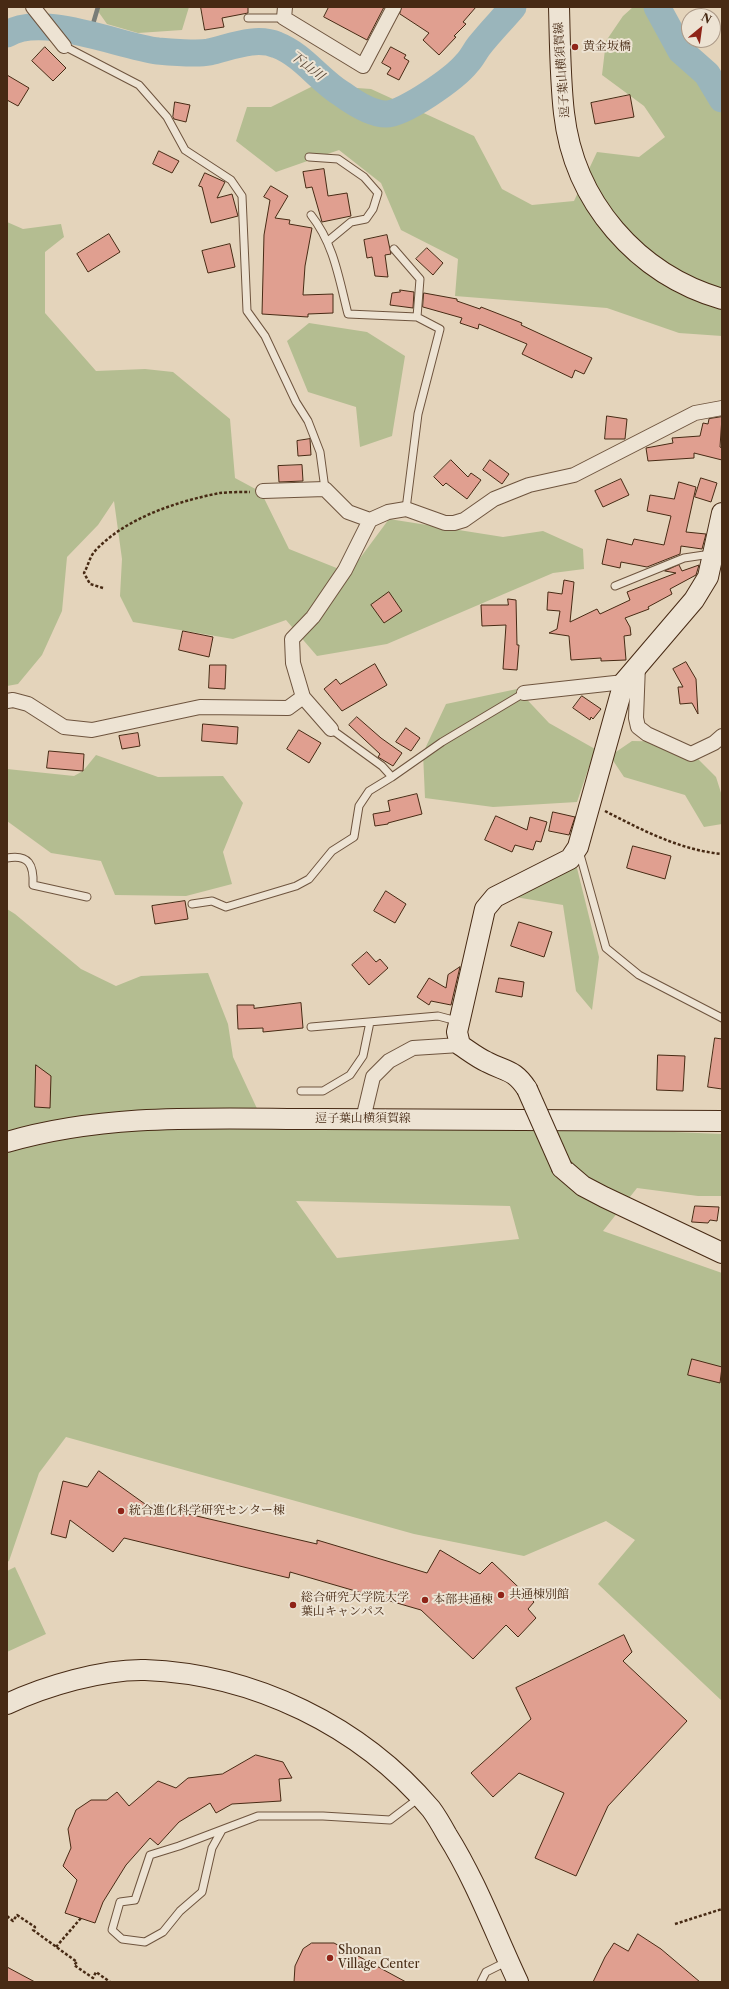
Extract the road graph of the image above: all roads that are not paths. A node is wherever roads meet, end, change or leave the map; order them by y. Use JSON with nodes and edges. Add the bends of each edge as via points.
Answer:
{"nodes":[{"id":1,"x":394,"y":7,"type":"edge"},
{"id":2,"x":559,"y":7,"type":"edge"},
{"id":3,"x":34,"y":8,"type":"edge"},
{"id":4,"x":284,"y":12,"type":"edge"},
{"id":5,"x":248,"y":18,"type":"dead end"},
{"id":6,"x":64,"y":46,"type":"joint"},
{"id":7,"x":309,"y":157,"type":"dead end"},
{"id":8,"x":311,"y":215,"type":"dead end"},
{"id":9,"x":328,"y":241,"type":"junction"},
{"id":10,"x":394,"y":250,"type":"dead end"},
{"id":11,"x":722,"y":299,"type":"edge"},
{"id":12,"x":417,"y":317,"type":"junction"},
{"id":13,"x":722,"y":408,"type":"edge"},
{"id":14,"x":325,"y":489,"type":"junction"},
{"id":15,"x":263,"y":492,"type":"road end"},
{"id":16,"x":406,"y":509,"type":"junction"},
{"id":17,"x":722,"y":513,"type":"edge"},
{"id":18,"x":370,"y":520,"type":"junction"},
{"id":19,"x":713,"y":554,"type":"junction"},
{"id":20,"x":615,"y":586,"type":"dead end"},
{"id":21,"x":638,"y":665,"type":"junction"},
{"id":22,"x":624,"y":682,"type":"junction"},
{"id":23,"x":524,"y":693,"type":"joint"},
{"id":24,"x":303,"y":697,"type":"junction"},
{"id":25,"x":7,"y":701,"type":"edge"},
{"id":26,"x":331,"y":729,"type":"joint"},
{"id":27,"x":722,"y":736,"type":"edge"},
{"id":28,"x":392,"y":777,"type":"junction"},
{"id":29,"x":578,"y":847,"type":"junction"},
{"id":30,"x":7,"y":858,"type":"edge"},
{"id":31,"x":87,"y":897,"type":"dead end"},
{"id":32,"x":192,"y":904,"type":"dead end"},
{"id":33,"x":722,"y":1018,"type":"edge"},
{"id":34,"x":370,"y":1022,"type":"junction"},
{"id":35,"x":459,"y":1022,"type":"junction"},
{"id":36,"x":311,"y":1027,"type":"dead end"},
{"id":37,"x":460,"y":1045,"type":"junction"},
{"id":38,"x":301,"y":1091,"type":"dead end"},
{"id":39,"x":363,"y":1119,"type":"junction"},
{"id":40,"x":722,"y":1121,"type":"edge"},
{"id":41,"x":7,"y":1142,"type":"edge"},
{"id":42,"x":722,"y":1253,"type":"edge"},
{"id":43,"x":7,"y":1704,"type":"edge"},
{"id":44,"x":419,"y":1797,"type":"junction"},
{"id":45,"x":222,"y":1830,"type":"junction"},
{"id":46,"x":508,"y":1961,"type":"junction"},
{"id":47,"x":481,"y":1982,"type":"edge"},
{"id":48,"x":518,"y":1982,"type":"edge"}],
"edges":[{"from":1,"to":4,"type":"street","via":[[363,66]]},
{"from":2,"to":11,"type":"street","name":"逗子葉山横須賀線","via":[[564,114],[573,155],[587,192],[606,221],[636,252],[669,276]]},
{"from":3,"to":6,"type":"street"},
{"from":4,"to":5,"type":"lane"},
{"from":6,"to":14,"type":"lane","via":[[139,85],[167,117],[185,150],[231,180],[242,196],[247,311],[265,336],[296,402],[308,421],[320,452]]},
{"from":7,"to":9,"type":"lane","via":[[338,159],[364,177],[378,193],[373,209],[366,219],[351,222]]},
{"from":8,"to":9,"type":"lane"},
{"from":9,"to":12,"type":"lane","via":[[348,314]]},
{"from":10,"to":12,"type":"lane","via":[[420,279]]},
{"from":12,"to":16,"type":"lane","via":[[440,329],[418,414]]},
{"from":13,"to":16,"type":"street","via":[[695,413],[574,475],[529,485],[494,499],[464,520],[445,523]]},
{"from":14,"to":15,"type":"street"},
{"from":14,"to":18,"type":"street","via":[[348,512]]},
{"from":16,"to":18,"type":"street","via":[[388,512]]},
{"from":17,"to":19,"type":"street"},
{"from":18,"to":24,"type":"street","via":[[345,570],[313,617],[292,639],[293,663]]},
{"from":19,"to":20,"type":"lane","via":[[684,558]]},
{"from":19,"to":21,"type":"street","via":[[708,577],[694,600]]},
{"from":21,"to":22,"type":"street"},
{"from":21,"to":27,"type":"street","via":[[638,727],[647,734],[691,754]]},
{"from":22,"to":23,"type":"street"},
{"from":22,"to":29,"type":"street"},
{"from":23,"to":28,"type":"lane","via":[[442,742]]},
{"from":24,"to":25,"type":"street","via":[[288,708],[200,707],[92,730],[64,727],[28,704]]},
{"from":24,"to":26,"type":"street"},
{"from":26,"to":28,"type":"lane","via":[[382,766]]},
{"from":28,"to":32,"type":"lane","via":[[369,791],[359,806],[354,837],[332,851],[309,879],[296,886],[226,907],[212,901]]},
{"from":29,"to":33,"type":"lane","via":[[606,948],[639,975]]},
{"from":29,"to":35,"type":"street","via":[[570,859],[495,897],[485,909]]},
{"from":30,"to":31,"type":"lane","via":[[16,856],[26,860],[34,871],[33,885]]},
{"from":34,"to":35,"type":"lane","via":[[438,1016]]},
{"from":34,"to":36,"type":"lane"},
{"from":34,"to":38,"type":"lane","via":[[363,1056],[350,1074],[322,1091]]},
{"from":35,"to":37,"type":"street","via":[[457,1032]]},
{"from":37,"to":39,"type":"street","via":[[413,1048],[388,1061],[373,1077]]},
{"from":37,"to":42,"type":"street","bridge":true,"via":[[486,1062],[519,1076],[528,1089],[562,1168],[583,1186]]},
{"from":39,"to":40,"type":"street","name":"逗子葉山横須賀線"},
{"from":39,"to":41,"type":"street","name":"逗子葉山横須賀線","via":[[115,1121],[37,1133]]},
{"from":43,"to":44,"type":"street","via":[[92,1676],[144,1670],[192,1674],[240,1684],[321,1720],[366,1747]]},
{"from":44,"to":45,"type":"lane","via":[[390,1820],[258,1816]]},
{"from":44,"to":46,"type":"street","via":[[432,1810],[459,1854]]},
{"from":45,"to":45,"type":"lane","via":[[150,1855],[135,1900],[120,1902],[112,1930],[122,1940],[145,1942],[163,1932],[180,1911],[202,1892],[212,1848]]},
{"from":46,"to":47,"type":"lane","via":[[486,1972]]},
{"from":46,"to":48,"type":"street"}]}
